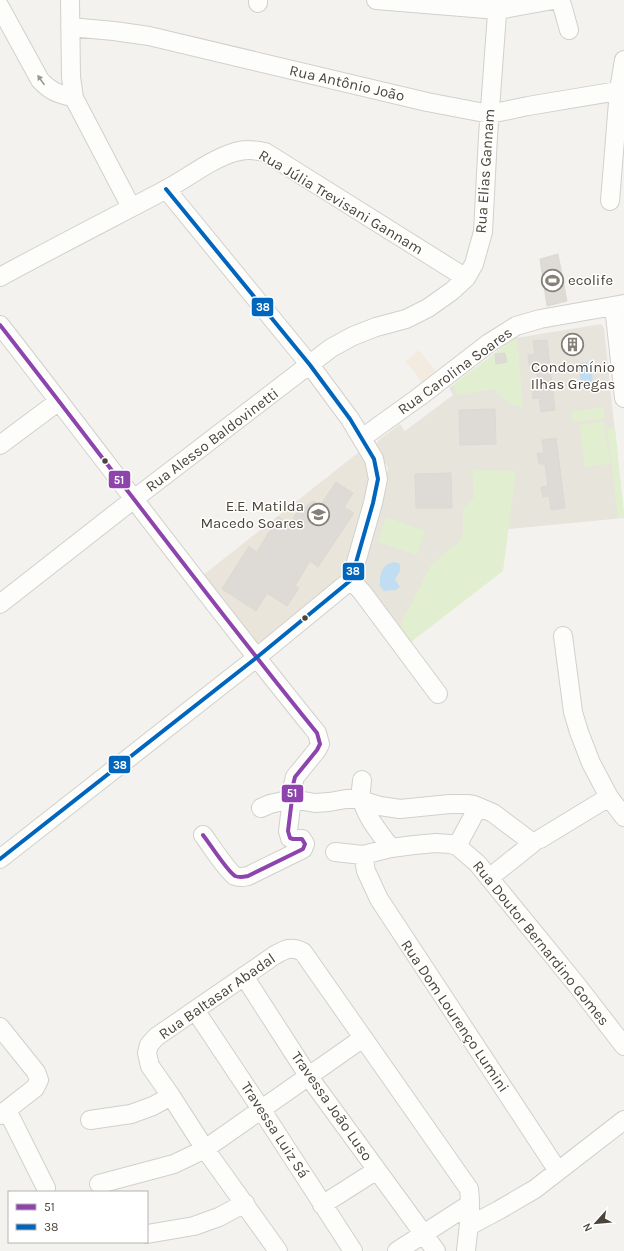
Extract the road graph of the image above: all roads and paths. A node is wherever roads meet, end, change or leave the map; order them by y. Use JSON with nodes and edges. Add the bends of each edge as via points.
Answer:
{"nodes":[{"id":1,"x":70,"y":0,"type":"edge"},
{"id":2,"x":376,"y":0,"type":"edge"},
{"id":3,"x":553,"y":0,"type":"edge"},
{"id":4,"x":558,"y":0,"type":"edge"},
{"id":5,"x":498,"y":5,"type":"edge"},
{"id":6,"x":0,"y":7,"type":"edge"},
{"id":7,"x":70,"y":27,"type":"junction"},
{"id":8,"x":568,"y":30,"type":"dead end"},
{"id":9,"x":624,"y":60,"type":"edge"},
{"id":10,"x":622,"y":90,"type":"edge"},
{"id":11,"x":74,"y":98,"type":"junction"},
{"id":12,"x":490,"y":114,"type":"junction"},
{"id":13,"x":166,"y":189,"type":"junction"},
{"id":14,"x":610,"y":201,"type":"dead end"},
{"id":15,"x":131,"y":207,"type":"junction"},
{"id":16,"x":0,"y":277,"type":"edge"},
{"id":17,"x":466,"y":278,"type":"junction"},
{"id":18,"x":619,"y":305,"type":"edge"},
{"id":19,"x":0,"y":325,"type":"edge"},
{"id":20,"x":310,"y":365,"type":"junction"},
{"id":21,"x":624,"y":398,"type":"edge"},
{"id":22,"x":59,"y":401,"type":"junction"},
{"id":23,"x":362,"y":438,"type":"junction"},
{"id":24,"x":0,"y":445,"type":"edge"},
{"id":25,"x":134,"y":499,"type":"junction"},
{"id":26,"x":351,"y":580,"type":"junction"},
{"id":27,"x":0,"y":604,"type":"edge"},
{"id":28,"x":563,"y":636,"type":"dead end"},
{"id":29,"x":256,"y":658,"type":"junction"},
{"id":30,"x":438,"y":694,"type":"dead end"},
{"id":31,"x":362,"y":780,"type":"dead end"},
{"id":32,"x":609,"y":797,"type":"junction"},
{"id":33,"x":292,"y":799,"type":"junction"},
{"id":34,"x":362,"y":800,"type":"junction"},
{"id":35,"x":478,"y":807,"type":"junction"},
{"id":36,"x":261,"y":808,"type":"dead end"},
{"id":37,"x":624,"y":817,"type":"edge"},
{"id":38,"x":203,"y":835,"type":"dead end"},
{"id":39,"x":536,"y":841,"type":"junction"},
{"id":40,"x":457,"y":846,"type":"junction"},
{"id":41,"x":391,"y":848,"type":"junction"},
{"id":42,"x":335,"y":852,"type":"dead end"},
{"id":43,"x":363,"y":855,"type":"junction"},
{"id":44,"x":0,"y":859,"type":"edge"},
{"id":45,"x":489,"y":878,"type":"junction"},
{"id":46,"x":244,"y":976,"type":"junction"},
{"id":47,"x":195,"y":1010,"type":"junction"},
{"id":48,"x":0,"y":1027,"type":"edge"},
{"id":49,"x":363,"y":1038,"type":"junction"},
{"id":50,"x":624,"y":1046,"type":"edge"},
{"id":51,"x":309,"y":1077,"type":"junction"},
{"id":52,"x":171,"y":1096,"type":"junction"},
{"id":53,"x":262,"y":1109,"type":"junction"},
{"id":54,"x":3,"y":1112,"type":"edge"},
{"id":55,"x":90,"y":1120,"type":"dead end"},
{"id":56,"x":624,"y":1120,"type":"edge"},
{"id":57,"x":205,"y":1149,"type":"junction"},
{"id":58,"x":377,"y":1170,"type":"junction"},
{"id":59,"x":558,"y":1171,"type":"junction"},
{"id":60,"x":99,"y":1184,"type":"dead end"},
{"id":61,"x":46,"y":1188,"type":"dead end"},
{"id":62,"x":245,"y":1203,"type":"junction"},
{"id":63,"x":470,"y":1204,"type":"junction"},
{"id":64,"x":322,"y":1205,"type":"junction"},
{"id":65,"x":469,"y":1226,"type":"junction"},
{"id":66,"x":148,"y":1234,"type":"edge"},
{"id":67,"x":423,"y":1234,"type":"junction"},
{"id":68,"x":278,"y":1251,"type":"edge"},
{"id":69,"x":353,"y":1251,"type":"edge"},
{"id":70,"x":397,"y":1251,"type":"edge"},
{"id":71,"x":436,"y":1251,"type":"edge"},
{"id":72,"x":466,"y":1251,"type":"edge"}],
"edges":[{"from":1,"to":7,"type":"street"},
{"from":2,"to":5,"type":"street"},
{"from":3,"to":5,"type":"street"},
{"from":4,"to":8,"type":"street","via":[[562,5]]},
{"from":5,"to":12,"type":"street","name":"Rua Elias Gannam"},
{"from":11,"to":6,"type":"street","one_way":true,"via":[[48,89],[40,80]]},
{"from":7,"to":11,"type":"street"},
{"from":7,"to":12,"type":"street","name":"Rua Antônio João","via":[[149,36],[427,102]]},
{"from":9,"to":10,"type":"street"},
{"from":10,"to":12,"type":"street","name":"Rua Antônio João"},
{"from":10,"to":14,"type":"street"},
{"from":11,"to":15,"type":"street"},
{"from":12,"to":17,"type":"street","name":"Rua Elias Gannam","via":[[482,232],[474,264]]},
{"from":13,"to":15,"type":"street","name":"Rua Júlia Trevisani Gannam"},
{"from":13,"to":17,"type":"street","name":"Rua Júlia Trevisani Gannam","via":[[219,158],[245,150],[265,152]]},
{"from":13,"to":20,"type":"street"},
{"from":15,"to":16,"type":"street","name":"Rua Júlia Trevisani Gannam"},
{"from":17,"to":20,"type":"street","name":"Rua Elias Gannam","via":[[428,308],[406,319],[353,336],[331,348]]},
{"from":18,"to":21,"type":"street"},
{"from":18,"to":23,"type":"street","name":"Rua Carolina Soares","via":[[540,319],[516,326],[489,343]]},
{"from":19,"to":22,"type":"street"},
{"from":20,"to":23,"type":"street"},
{"from":20,"to":25,"type":"street","name":"Rua Alesso Baldovinetti"},
{"from":22,"to":24,"type":"street"},
{"from":22,"to":25,"type":"street"},
{"from":23,"to":26,"type":"street","via":[[374,459],[378,479]]},
{"from":25,"to":27,"type":"street","name":"Rua Alesso Baldovinetti"},
{"from":25,"to":29,"type":"street"},
{"from":26,"to":29,"type":"street"},
{"from":26,"to":30,"type":"street"},
{"from":28,"to":32,"type":"street","via":[[573,712],[591,763]]},
{"from":29,"to":33,"type":"street","via":[[317,733],[320,744],[295,777]]},
{"from":29,"to":44,"type":"street"},
{"from":31,"to":34,"type":"street"},
{"from":32,"to":37,"type":"street"},
{"from":32,"to":39,"type":"street"},
{"from":33,"to":34,"type":"street","via":[[315,803],[346,799]]},
{"from":33,"to":36,"type":"street"},
{"from":33,"to":38,"type":"street","via":[[289,836],[293,839],[302,839],[304,847],[248,876],[242,878],[229,870]]},
{"from":34,"to":35,"type":"street","via":[[388,808],[450,804]]},
{"from":34,"to":41,"type":"street","via":[[366,811]]},
{"from":35,"to":39,"type":"street","via":[[493,813]]},
{"from":35,"to":40,"type":"street"},
{"from":39,"to":45,"type":"street"},
{"from":40,"to":41,"type":"street","via":[[436,843]]},
{"from":40,"to":45,"type":"street","name":"Rua Doutor Bernardino Gomes","via":[[477,863]]},
{"from":41,"to":43,"type":"street"},
{"from":42,"to":43,"type":"street"},
{"from":43,"to":59,"type":"street","name":"Rua Dom Lourenço Lumini","via":[[366,871],[379,899]]},
{"from":45,"to":50,"type":"street","name":"Rua Doutor Bernardino Gomes"},
{"from":46,"to":47,"type":"street","name":"Rua Baltasar Abadal"},
{"from":46,"to":49,"type":"street","name":"Rua Baltasar Abadal","via":[[285,949],[296,948],[303,952]]},
{"from":46,"to":51,"type":"street","name":"Travessa João Luso"},
{"from":47,"to":52,"type":"street","name":"Rua Baltasar Abadal","via":[[156,1037],[149,1045],[147,1053],[150,1066]]},
{"from":47,"to":53,"type":"street","name":"Travessa Luiz Sá"},
{"from":48,"to":54,"type":"street","via":[[36,1072],[39,1080],[35,1088]]},
{"from":49,"to":51,"type":"street"},
{"from":49,"to":63,"type":"street","name":"Rua Baltasar Abadal","via":[[469,1189]]},
{"from":51,"to":53,"type":"street"},
{"from":51,"to":58,"type":"street","name":"Travessa João Luso"},
{"from":52,"to":55,"type":"street","via":[[131,1114]]},
{"from":52,"to":57,"type":"street","name":"Rua Baltasar Abadal"},
{"from":53,"to":57,"type":"street"},
{"from":53,"to":64,"type":"street","name":"Travessa Luiz Sá"},
{"from":54,"to":61,"type":"street"},
{"from":56,"to":59,"type":"street"},
{"from":57,"to":60,"type":"street","via":[[174,1164]]},
{"from":57,"to":62,"type":"street","name":"Rua Baltasar Abadal"},
{"from":58,"to":64,"type":"street"},
{"from":58,"to":67,"type":"street","name":"Travessa João Luso"},
{"from":59,"to":65,"type":"street","via":[[535,1189]]},
{"from":62,"to":66,"type":"street","via":[[219,1217],[194,1226]]},
{"from":62,"to":68,"type":"street","name":"Rua Baltasar Abadal"},
{"from":63,"to":65,"type":"street","name":"Rua Baltasar Abadal"},
{"from":63,"to":67,"type":"street"},
{"from":64,"to":69,"type":"street","name":"Travessa Luiz Sá"},
{"from":65,"to":72,"type":"street","name":"Rua Baltasar Abadal"},
{"from":67,"to":70,"type":"street"},
{"from":67,"to":71,"type":"street","name":"Travessa João Luso"}]}
